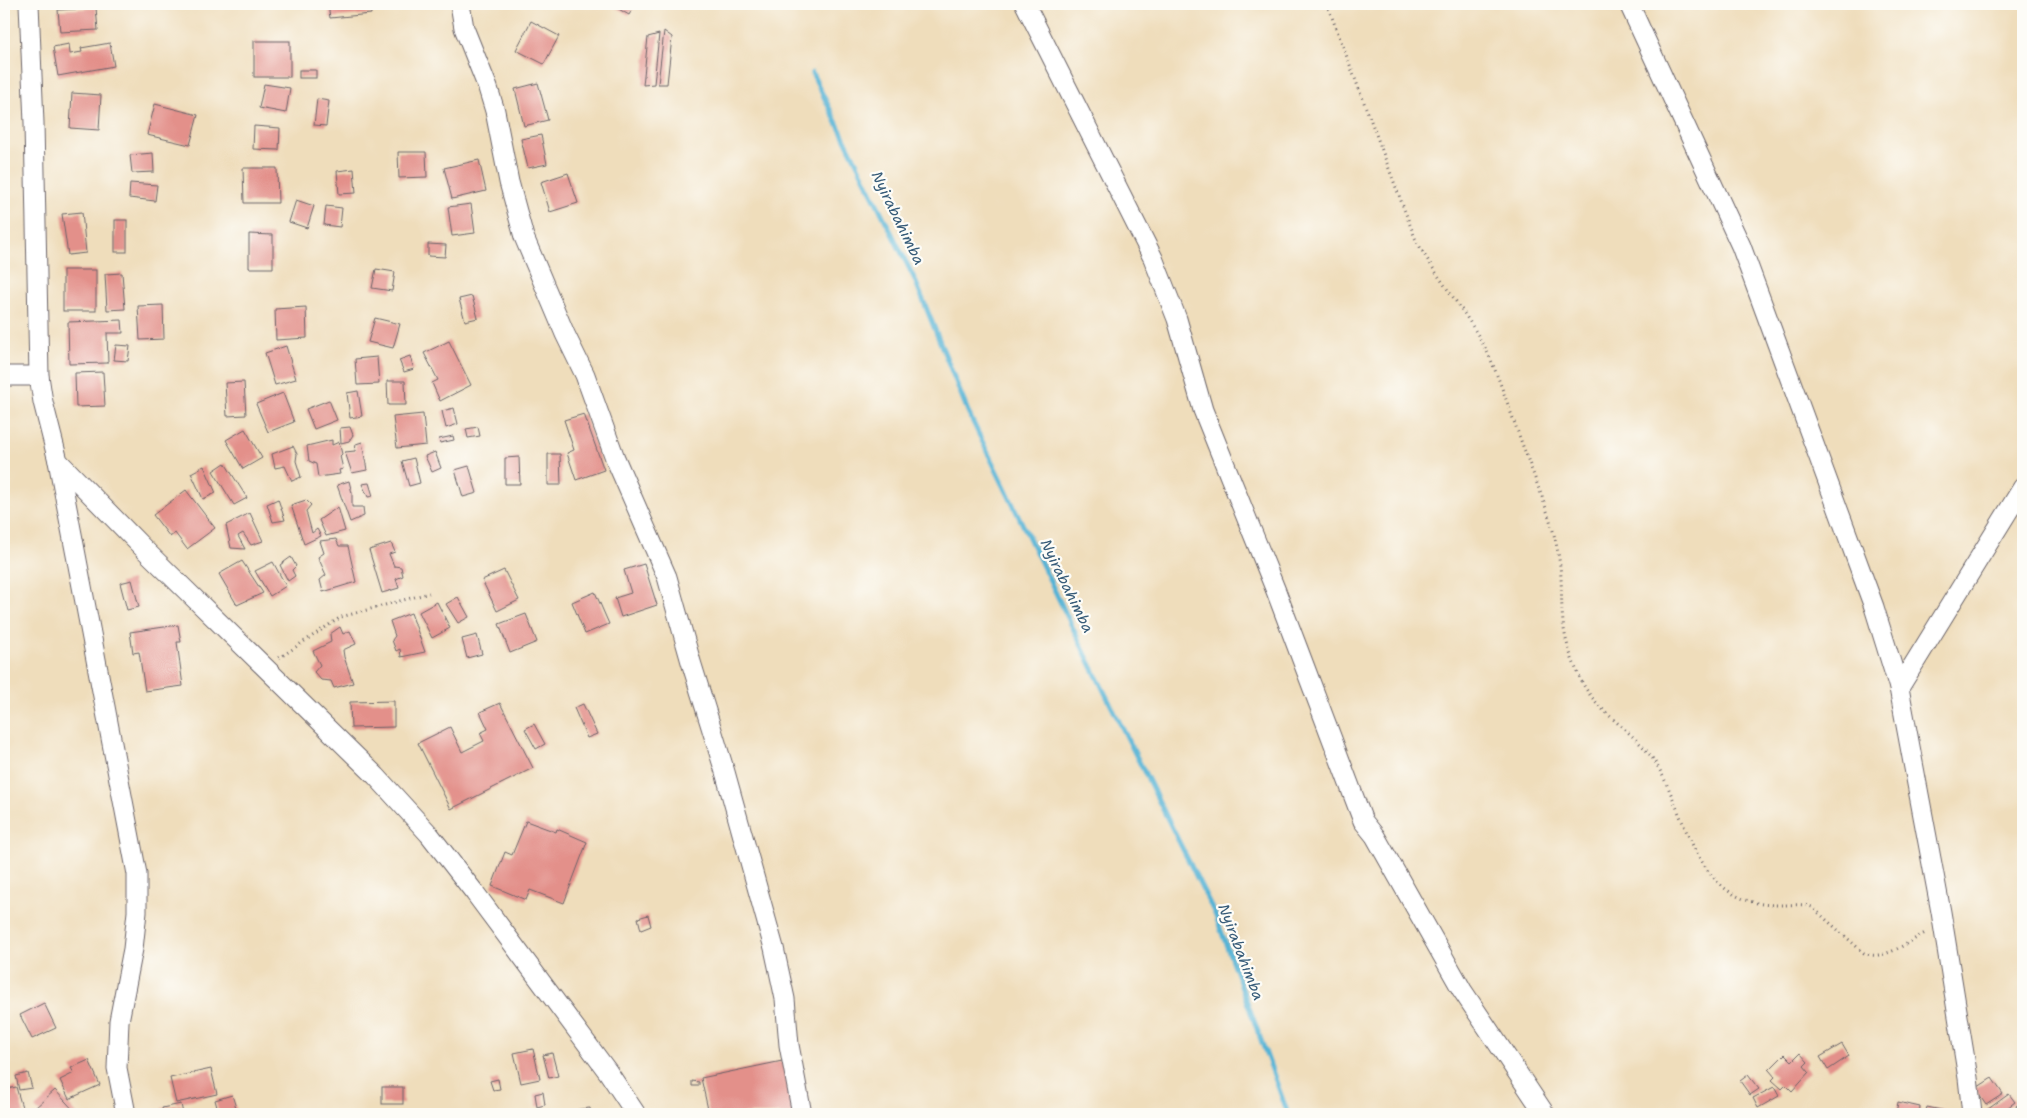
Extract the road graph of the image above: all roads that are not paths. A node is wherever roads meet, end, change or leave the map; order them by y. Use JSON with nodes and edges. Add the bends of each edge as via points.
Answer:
{"nodes":[{"id":1,"x":29,"y":4,"type":"edge"},
{"id":2,"x":460,"y":4,"type":"edge"},
{"id":3,"x":1025,"y":4,"type":"edge"},
{"id":4,"x":1629,"y":4,"type":"edge"},
{"id":5,"x":4,"y":376,"type":"edge"},
{"id":6,"x":39,"y":376,"type":"junction"},
{"id":7,"x":58,"y":461,"type":"junction"},
{"id":8,"x":2023,"y":487,"type":"edge"},
{"id":9,"x":1899,"y":688,"type":"junction"},
{"id":10,"x":126,"y":1114,"type":"edge"},
{"id":11,"x":636,"y":1114,"type":"edge"},
{"id":12,"x":802,"y":1114,"type":"edge"},
{"id":13,"x":1544,"y":1114,"type":"edge"},
{"id":14,"x":1972,"y":1114,"type":"edge"}],
"edges":[{"from":1,"to":6,"type":"street"},
{"from":2,"to":12,"type":"street","via":[[464,28],[495,112],[524,237],[586,375],[615,458],[667,578],[774,948]]},
{"from":3,"to":13,"type":"street","via":[[1153,258],[1177,319],[1203,410],[1363,821],[1375,836],[1462,990]]},
{"from":4,"to":9,"type":"street","via":[[1741,246],[1844,523]]},
{"from":5,"to":6,"type":"street"},
{"from":6,"to":7,"type":"street"},
{"from":7,"to":10,"type":"street","via":[[137,874],[133,949],[118,1021],[117,1068]]},
{"from":7,"to":11,"type":"street","via":[[376,776],[429,834]]},
{"from":8,"to":9,"type":"street"},
{"from":9,"to":14,"type":"street","via":[[1943,924]]}]}
